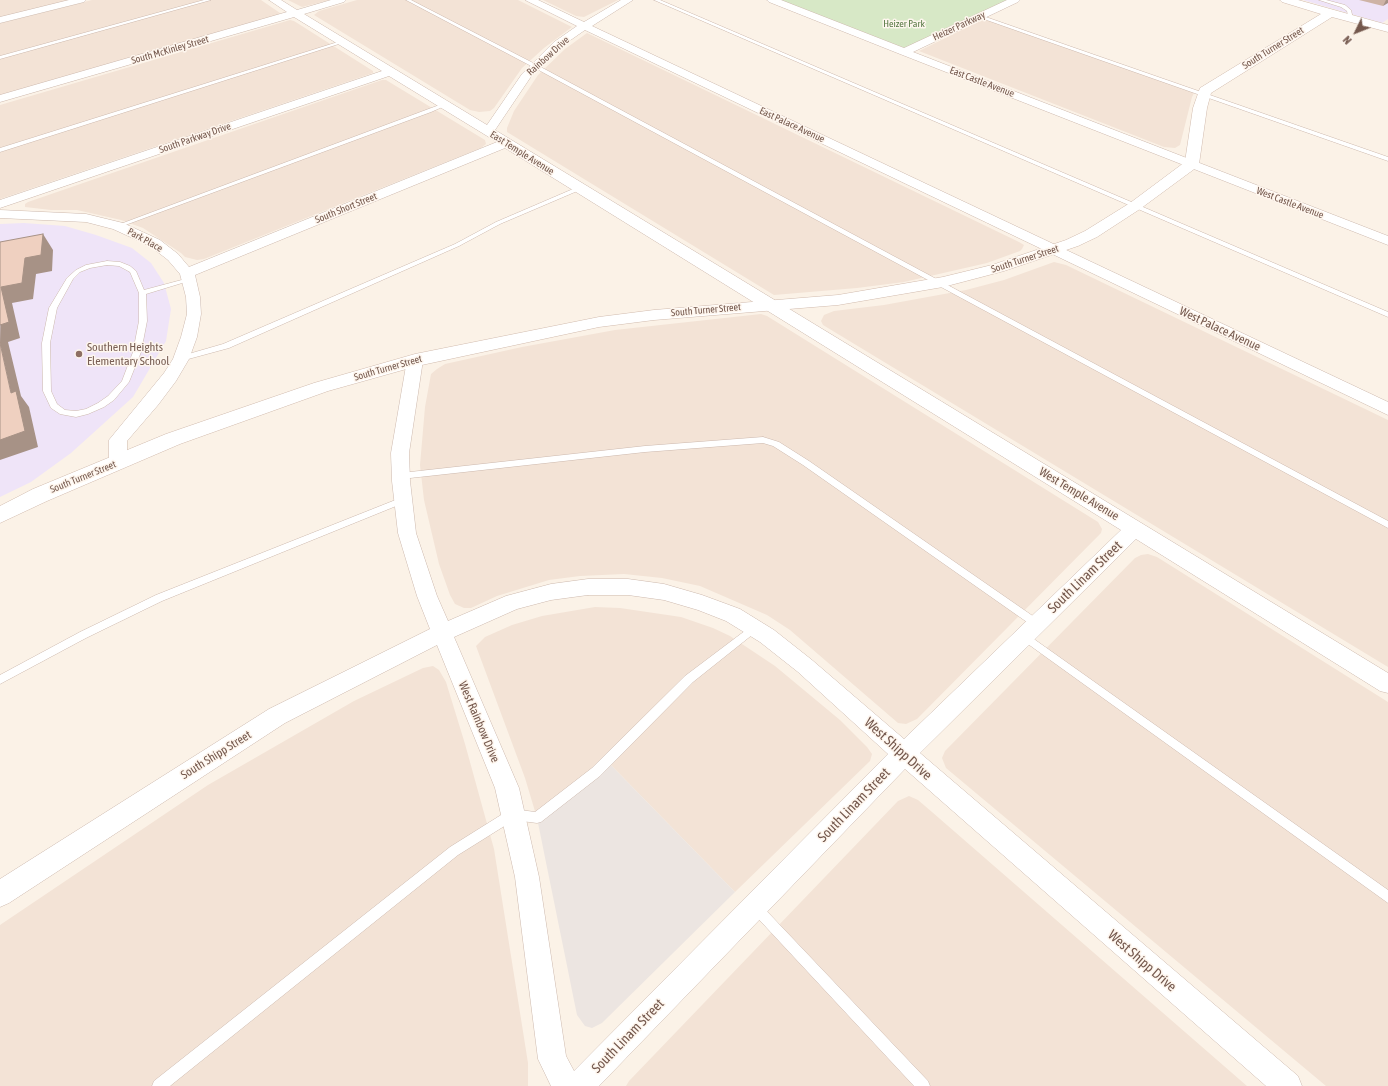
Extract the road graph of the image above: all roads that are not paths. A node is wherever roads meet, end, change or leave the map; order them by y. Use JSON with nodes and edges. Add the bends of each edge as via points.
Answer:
{"nodes":[{"id":1,"x":80,"y":0,"type":"edge"},
{"id":2,"x":209,"y":0,"type":"edge"},
{"id":3,"x":274,"y":0,"type":"edge"},
{"id":4,"x":341,"y":0,"type":"edge"},
{"id":5,"x":408,"y":0,"type":"edge"},
{"id":6,"x":530,"y":0,"type":"edge"},
{"id":7,"x":628,"y":0,"type":"edge"},
{"id":8,"x":656,"y":0,"type":"edge"},
{"id":9,"x":772,"y":0,"type":"edge"},
{"id":10,"x":1015,"y":0,"type":"edge"},
{"id":11,"x":1286,"y":0,"type":"edge"},
{"id":12,"x":1325,"y":6,"type":"edge"},
{"id":13,"x":295,"y":13,"type":"junction"},
{"id":14,"x":980,"y":16,"type":"junction"},
{"id":15,"x":0,"y":20,"type":"edge"},
{"id":16,"x":584,"y":26,"type":"junction"},
{"id":17,"x":1388,"y":29,"type":"edge"},
{"id":18,"x":342,"y":42,"type":"junction"},
{"id":19,"x":904,"y":52,"type":"junction"},
{"id":20,"x":0,"y":58,"type":"edge"},
{"id":21,"x":535,"y":66,"type":"junction"},
{"id":22,"x":390,"y":72,"type":"junction"},
{"id":23,"x":1204,"y":94,"type":"junction"},
{"id":24,"x":0,"y":99,"type":"edge"},
{"id":25,"x":444,"y":105,"type":"junction"},
{"id":26,"x":488,"y":132,"type":"junction"},
{"id":27,"x":506,"y":143,"type":"junction"},
{"id":28,"x":0,"y":150,"type":"edge"},
{"id":29,"x":1388,"y":159,"type":"edge"},
{"id":30,"x":1192,"y":164,"type":"junction"},
{"id":31,"x":580,"y":188,"type":"junction"},
{"id":32,"x":0,"y":204,"type":"edge"},
{"id":33,"x":1135,"y":206,"type":"junction"},
{"id":34,"x":0,"y":214,"type":"edge"},
{"id":35,"x":118,"y":226,"type":"junction"},
{"id":36,"x":1388,"y":241,"type":"edge"},
{"id":37,"x":1053,"y":249,"type":"junction"},
{"id":38,"x":188,"y":277,"type":"junction"},
{"id":39,"x":937,"y":283,"type":"junction"},
{"id":40,"x":142,"y":293,"type":"junction"},
{"id":41,"x":770,"y":305,"type":"junction"},
{"id":42,"x":1388,"y":314,"type":"edge"},
{"id":43,"x":181,"y":359,"type":"junction"},
{"id":44,"x":415,"y":360,"type":"junction"},
{"id":45,"x":1388,"y":409,"type":"edge"},
{"id":46,"x":118,"y":463,"type":"junction"},
{"id":47,"x":401,"y":476,"type":"junction"},
{"id":48,"x":403,"y":500,"type":"junction"},
{"id":49,"x":0,"y":514,"type":"edge"},
{"id":50,"x":1388,"y":525,"type":"edge"},
{"id":51,"x":1135,"y":528,"type":"junction"},
{"id":52,"x":754,"y":628,"type":"junction"},
{"id":53,"x":1030,"y":630,"type":"junction"},
{"id":54,"x":442,"y":633,"type":"junction"},
{"id":55,"x":0,"y":680,"type":"edge"},
{"id":56,"x":1388,"y":684,"type":"edge"},
{"id":57,"x":904,"y":754,"type":"junction"},
{"id":58,"x":513,"y":814,"type":"junction"},
{"id":59,"x":0,"y":894,"type":"edge"},
{"id":60,"x":1388,"y":897,"type":"edge"},
{"id":61,"x":754,"y":906,"type":"junction"},
{"id":62,"x":159,"y":1086,"type":"edge"},
{"id":63,"x":566,"y":1086,"type":"edge"},
{"id":64,"x":579,"y":1086,"type":"edge"},
{"id":65,"x":924,"y":1086,"type":"edge"},
{"id":66,"x":1288,"y":1086,"type":"edge"}],
"edges":[{"from":1,"to":15,"type":"street"},
{"from":2,"to":20,"type":"lane"},
{"from":3,"to":13,"type":"street","name":"East Temple Avenue"},
{"from":4,"to":13,"type":"street","name":"South McKinley Street"},
{"from":5,"to":21,"type":"lane"},
{"from":6,"to":16,"type":"street","name":"East Palace Avenue"},
{"from":7,"to":16,"type":"street","name":"Rainbow Drive"},
{"from":8,"to":33,"type":"lane"},
{"from":9,"to":19,"type":"street","name":"East Castle Avenue"},
{"from":10,"to":14,"type":"street","name":"Heizer Parkway"},
{"from":11,"to":12,"type":"main road"},
{"from":12,"to":17,"type":"main road","via":[[1351,19]]},
{"from":12,"to":23,"type":"main road","name":"South Turner Street"},
{"from":13,"to":18,"type":"street","name":"East Temple Avenue"},
{"from":13,"to":24,"type":"street","name":"South McKinley Street"},
{"from":14,"to":19,"type":"street","name":"Heizer Parkway"},
{"from":14,"to":23,"type":"lane"},
{"from":16,"to":21,"type":"street","name":"Rainbow Drive","via":[[558,44]]},
{"from":16,"to":37,"type":"street","name":"East Palace Avenue"},
{"from":18,"to":22,"type":"street","name":"East Temple Avenue"},
{"from":18,"to":28,"type":"lane"},
{"from":19,"to":30,"type":"street","name":"East Castle Avenue"},
{"from":21,"to":26,"type":"street","name":"Rainbow Drive"},
{"from":21,"to":39,"type":"lane"},
{"from":22,"to":25,"type":"street","name":"East Temple Avenue"},
{"from":22,"to":32,"type":"street","name":"South Parkway Drive"},
{"from":23,"to":29,"type":"lane"},
{"from":23,"to":30,"type":"main road"},
{"from":25,"to":26,"type":"street","name":"East Temple Avenue"},
{"from":25,"to":35,"type":"lane"},
{"from":26,"to":27,"type":"street","name":"East Temple Avenue"},
{"from":27,"to":31,"type":"street","name":"East Temple Avenue"},
{"from":27,"to":38,"type":"street","name":"South Short Street"},
{"from":30,"to":33,"type":"main road","name":"South Turner Street"},
{"from":30,"to":36,"type":"street","name":"West Castle Avenue"},
{"from":31,"to":41,"type":"street","name":"East Temple Avenue"},
{"from":31,"to":43,"type":"lane","via":[[226,346]]},
{"from":33,"to":37,"type":"main road","name":"South Turner Street","via":[[1091,234]]},
{"from":33,"to":42,"type":"lane"},
{"from":34,"to":35,"type":"street","name":"Park Place","via":[[86,218]]},
{"from":35,"to":38,"type":"street","name":"Park Place","via":[[155,243],[173,257]]},
{"from":37,"to":39,"type":"main road","name":"South Turner Street","via":[[998,268]]},
{"from":37,"to":45,"type":"street","name":"West Palace Avenue"},
{"from":38,"to":40,"type":"lane"},
{"from":38,"to":43,"type":"street","name":"Park Place","via":[[194,314]]},
{"from":39,"to":41,"type":"main road","name":"South Turner Street","via":[[838,300]]},
{"from":39,"to":50,"type":"lane"},
{"from":40,"to":40,"type":"lane","via":[[133,271],[120,264],[88,266],[70,278],[54,308],[46,343],[47,391],[54,406],[62,412],[76,414],[101,405],[125,382],[137,352],[143,321]]},
{"from":41,"to":44,"type":"main road","name":"South Turner Street","via":[[599,322]]},
{"from":41,"to":51,"type":"street","name":"West Temple Avenue"},
{"from":43,"to":46,"type":"street","name":"Park Place","via":[[152,401],[118,440]]},
{"from":44,"to":46,"type":"main road","name":"South Turner Street","via":[[249,412],[173,439]]},
{"from":44,"to":47,"type":"street","name":"West Rainbow Drive","via":[[400,453]]},
{"from":46,"to":49,"type":"main road","name":"South Turner Street"},
{"from":47,"to":48,"type":"street","name":"West Rainbow Drive"},
{"from":47,"to":53,"type":"lane","via":[[645,449],[762,440],[776,444],[806,463]]},
{"from":48,"to":54,"type":"street","name":"West Rainbow Drive","via":[[407,533]]},
{"from":48,"to":55,"type":"lane","via":[[159,598]]},
{"from":51,"to":53,"type":"street","name":"South Linam Street"},
{"from":51,"to":56,"type":"street","name":"West Temple Avenue"},
{"from":52,"to":54,"type":"street","name":"West Shipp Drive","via":[[733,614],[664,592],[628,587],[588,587],[551,592],[514,602]]},
{"from":52,"to":57,"type":"street","name":"West Shipp Drive","via":[[805,666]]},
{"from":52,"to":58,"type":"lane","via":[[689,679],[596,772],[537,818]]},
{"from":53,"to":57,"type":"street","name":"South Linam Street"},
{"from":53,"to":60,"type":"lane"},
{"from":54,"to":58,"type":"street","name":"West Rainbow Drive","via":[[507,788]]},
{"from":54,"to":59,"type":"street","name":"South Shipp Street","via":[[277,716]]},
{"from":57,"to":61,"type":"street","name":"South Linam Street"},
{"from":57,"to":66,"type":"street","name":"West Shipp Drive"},
{"from":58,"to":62,"type":"lane","via":[[454,851]]},
{"from":58,"to":63,"type":"street","name":"West Rainbow Drive","via":[[527,877],[552,1059]]},
{"from":61,"to":64,"type":"street","name":"South Linam Street"},
{"from":61,"to":65,"type":"lane"}]}
